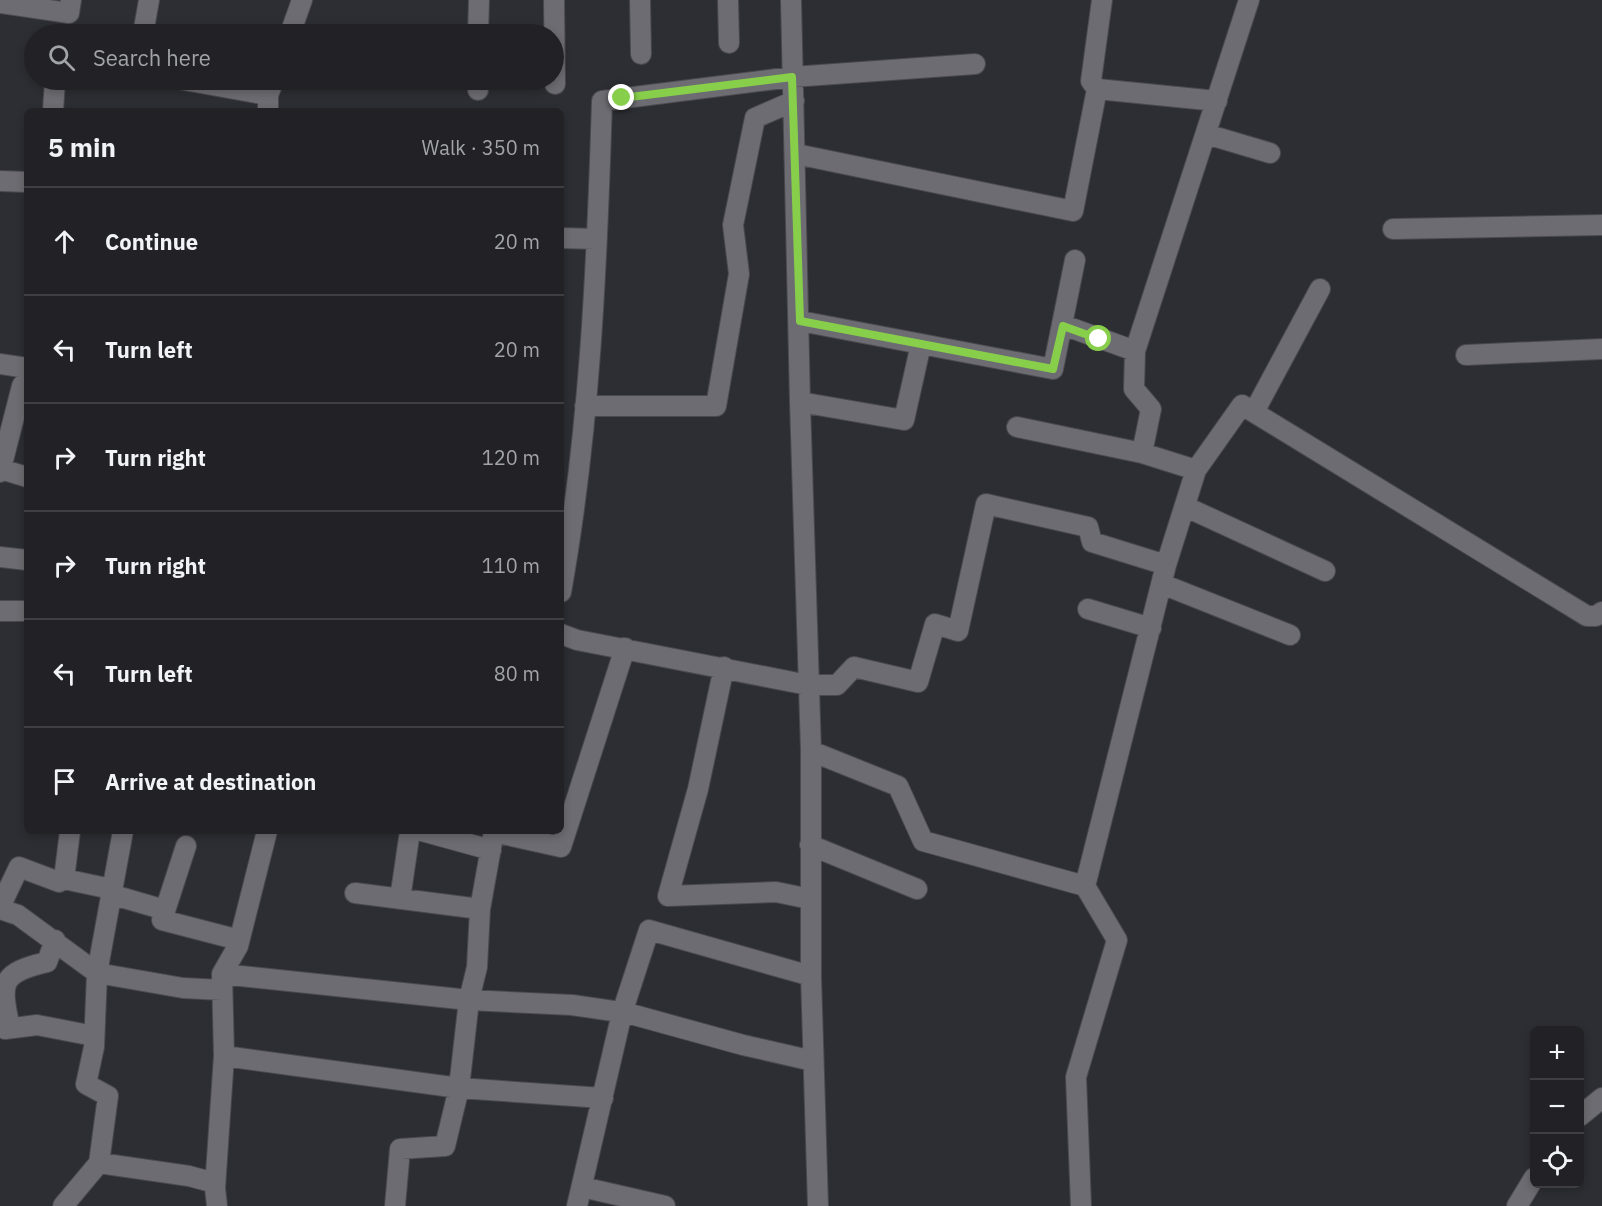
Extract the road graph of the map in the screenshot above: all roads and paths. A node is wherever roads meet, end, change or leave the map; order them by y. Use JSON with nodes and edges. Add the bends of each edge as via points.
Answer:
{"nodes":[{"id":1,"x":71,"y":0,"type":"edge"},
{"id":2,"x":149,"y":0,"type":"edge"},
{"id":3,"x":302,"y":0,"type":"edge"},
{"id":4,"x":479,"y":0,"type":"edge"},
{"id":5,"x":554,"y":0,"type":"edge"},
{"id":6,"x":640,"y":0,"type":"edge"},
{"id":7,"x":728,"y":0,"type":"edge"},
{"id":8,"x":791,"y":0,"type":"edge"},
{"id":9,"x":1102,"y":0,"type":"edge"},
{"id":10,"x":1250,"y":0,"type":"edge"},
{"id":11,"x":0,"y":3,"type":"edge"},
{"id":12,"x":145,"y":24,"type":"edge"},
{"id":13,"x":294,"y":24,"type":"edge"},
{"id":14,"x":478,"y":24,"type":"edge"},
{"id":15,"x":554,"y":24,"type":"edge"},
{"id":16,"x":729,"y":43,"type":"dead end"},
{"id":17,"x":641,"y":54,"type":"dead end"},
{"id":18,"x":975,"y":64,"type":"dead end"},
{"id":19,"x":792,"y":77,"type":"junction"},
{"id":20,"x":1097,"y":89,"type":"junction"},
{"id":21,"x":54,"y":90,"type":"edge"},
{"id":22,"x":241,"y":90,"type":"edge"},
{"id":23,"x":270,"y":95,"type":"edge"},
{"id":24,"x":794,"y":101,"type":"junction"},
{"id":25,"x":1217,"y":101,"type":"junction"},
{"id":26,"x":53,"y":108,"type":"edge"},
{"id":27,"x":1206,"y":134,"type":"junction"},
{"id":28,"x":1270,"y":153,"type":"dead end"},
{"id":29,"x":796,"y":154,"type":"junction"},
{"id":30,"x":0,"y":181,"type":"edge"},
{"id":31,"x":24,"y":182,"type":"edge"},
{"id":32,"x":1602,"y":225,"type":"edge"},
{"id":33,"x":1393,"y":229,"type":"dead end"},
{"id":34,"x":564,"y":238,"type":"edge"},
{"id":35,"x":597,"y":239,"type":"junction"},
{"id":36,"x":1075,"y":260,"type":"dead end"},
{"id":37,"x":1320,"y":290,"type":"dead end"},
{"id":38,"x":800,"y":321,"type":"junction"},
{"id":39,"x":1063,"y":326,"type":"junction"},
{"id":40,"x":921,"y":344,"type":"junction"},
{"id":41,"x":1602,"y":349,"type":"edge"},
{"id":42,"x":1135,"y":351,"type":"junction"},
{"id":43,"x":1466,"y":355,"type":"dead end"},
{"id":44,"x":0,"y":364,"type":"edge"},
{"id":45,"x":24,"y":379,"type":"edge"},
{"id":46,"x":24,"y":387,"type":"edge"},
{"id":47,"x":800,"y":402,"type":"junction"},
{"id":48,"x":585,"y":406,"type":"junction"},
{"id":49,"x":1254,"y":412,"type":"junction"},
{"id":50,"x":1017,"y":427,"type":"dead end"},
{"id":51,"x":1142,"y":453,"type":"junction"},
{"id":52,"x":571,"y":457,"type":"edge"},
{"id":53,"x":1196,"y":470,"type":"junction"},
{"id":54,"x":1,"y":471,"type":"edge"},
{"id":55,"x":24,"y":476,"type":"edge"},
{"id":56,"x":1185,"y":507,"type":"junction"},
{"id":57,"x":565,"y":549,"type":"edge"},
{"id":58,"x":0,"y":556,"type":"edge"},
{"id":59,"x":24,"y":560,"type":"edge"},
{"id":60,"x":1325,"y":571,"type":"dead end"},
{"id":61,"x":1164,"y":575,"type":"junction"},
{"id":62,"x":1088,"y":609,"type":"dead end"},
{"id":63,"x":0,"y":611,"type":"edge"},
{"id":64,"x":24,"y":611,"type":"edge"},
{"id":65,"x":1602,"y":612,"type":"edge"},
{"id":66,"x":1150,"y":628,"type":"junction"},
{"id":67,"x":564,"y":635,"type":"edge"},
{"id":68,"x":1290,"y":635,"type":"dead end"},
{"id":69,"x":625,"y":648,"type":"junction"},
{"id":70,"x":724,"y":667,"type":"junction"},
{"id":71,"x":808,"y":685,"type":"junction"},
{"id":72,"x":811,"y":751,"type":"junction"},
{"id":73,"x":70,"y":834,"type":"edge"},
{"id":74,"x":122,"y":834,"type":"edge"},
{"id":75,"x":266,"y":834,"type":"edge"},
{"id":76,"x":419,"y":834,"type":"edge"},
{"id":77,"x":451,"y":834,"type":"edge"},
{"id":78,"x":493,"y":838,"type":"edge"},
{"id":79,"x":810,"y":845,"type":"junction"},
{"id":80,"x":186,"y":846,"type":"dead end"},
{"id":81,"x":64,"y":879,"type":"junction"},
{"id":82,"x":1085,"y":886,"type":"junction"},
{"id":83,"x":917,"y":889,"type":"dead end"},
{"id":84,"x":111,"y":891,"type":"junction"},
{"id":85,"x":355,"y":893,"type":"dead end"},
{"id":86,"x":810,"y":898,"type":"junction"},
{"id":87,"x":400,"y":899,"type":"junction"},
{"id":88,"x":0,"y":908,"type":"edge"},
{"id":89,"x":480,"y":909,"type":"junction"},
{"id":90,"x":165,"y":910,"type":"junction"},
{"id":91,"x":239,"y":939,"type":"junction"},
{"id":92,"x":55,"y":940,"type":"junction"},
{"id":93,"x":97,"y":973,"type":"junction"},
{"id":94,"x":810,"y":976,"type":"junction"},
{"id":95,"x":222,"y":982,"type":"junction"},
{"id":96,"x":1,"y":984,"type":"edge"},
{"id":97,"x":469,"y":1000,"type":"junction"},
{"id":98,"x":622,"y":1013,"type":"junction"},
{"id":99,"x":94,"y":1036,"type":"junction"},
{"id":100,"x":224,"y":1056,"type":"junction"},
{"id":101,"x":813,"y":1061,"type":"junction"},
{"id":102,"x":459,"y":1088,"type":"junction"},
{"id":103,"x":603,"y":1098,"type":"junction"},
{"id":104,"x":1602,"y":1098,"type":"edge"},
{"id":105,"x":1584,"y":1113,"type":"edge"},
{"id":106,"x":99,"y":1163,"type":"junction"},
{"id":107,"x":215,"y":1183,"type":"junction"},
{"id":108,"x":1530,"y":1185,"type":"edge"},
{"id":109,"x":579,"y":1197,"type":"edge"},
{"id":110,"x":63,"y":1206,"type":"edge"},
{"id":111,"x":217,"y":1206,"type":"edge"},
{"id":112,"x":395,"y":1206,"type":"edge"},
{"id":113,"x":665,"y":1206,"type":"edge"},
{"id":114,"x":818,"y":1206,"type":"edge"},
{"id":115,"x":1081,"y":1206,"type":"edge"},
{"id":116,"x":1517,"y":1206,"type":"edge"}],
"edges":[{"from":1,"to":11,"type":"street","via":[[69,13]]},
{"from":2,"to":12,"type":"street"},
{"from":3,"to":13,"type":"street"},
{"from":4,"to":14,"type":"street"},
{"from":5,"to":15,"type":"street"},
{"from":6,"to":17,"type":"street"},
{"from":7,"to":16,"type":"street"},
{"from":8,"to":19,"type":"street"},
{"from":9,"to":20,"type":"street","via":[[1091,81]]},
{"from":10,"to":25,"type":"street"},
{"from":18,"to":19,"type":"street"},
{"from":19,"to":24,"type":"street"},
{"from":19,"to":35,"type":"street","via":[[602,101]]},
{"from":20,"to":25,"type":"street"},
{"from":20,"to":29,"type":"street","via":[[1074,211]]},
{"from":21,"to":26,"type":"street"},
{"from":22,"to":23,"type":"street"},
{"from":24,"to":29,"type":"street"},
{"from":24,"to":48,"type":"street","via":[[755,118],[733,225],[739,274],[716,406]]},
{"from":25,"to":27,"type":"street"},
{"from":27,"to":28,"type":"street"},
{"from":27,"to":42,"type":"street"},
{"from":29,"to":38,"type":"street"},
{"from":30,"to":31,"type":"street"},
{"from":32,"to":33,"type":"street"},
{"from":34,"to":35,"type":"street"},
{"from":35,"to":48,"type":"street"},
{"from":36,"to":39,"type":"street"},
{"from":37,"to":49,"type":"street"},
{"from":38,"to":40,"type":"street"},
{"from":38,"to":47,"type":"street"},
{"from":39,"to":40,"type":"street","via":[[1053,369]]},
{"from":39,"to":42,"type":"street"},
{"from":40,"to":47,"type":"street","via":[[904,420]]},
{"from":41,"to":43,"type":"street"},
{"from":42,"to":51,"type":"street","via":[[1134,389],[1150,409]]},
{"from":44,"to":45,"type":"street"},
{"from":46,"to":54,"type":"street"},
{"from":47,"to":71,"type":"street"},
{"from":48,"to":52,"type":"street"},
{"from":49,"to":53,"type":"street","via":[[1242,405]]},
{"from":49,"to":65,"type":"street","via":[[1587,616]]},
{"from":50,"to":51,"type":"street"},
{"from":51,"to":53,"type":"street"},
{"from":52,"to":57,"type":"street"},
{"from":53,"to":56,"type":"street"},
{"from":54,"to":55,"type":"street"},
{"from":56,"to":60,"type":"street"},
{"from":56,"to":61,"type":"street"},
{"from":58,"to":59,"type":"street"},
{"from":61,"to":66,"type":"street"},
{"from":61,"to":68,"type":"street"},
{"from":61,"to":71,"type":"street","via":[[1092,542],[1088,527],[986,504],[958,631],[935,624],[918,682],[854,667],[837,686]]},
{"from":62,"to":66,"type":"street"},
{"from":63,"to":64,"type":"street"},
{"from":66,"to":82,"type":"street"},
{"from":67,"to":69,"type":"street"},
{"from":69,"to":70,"type":"street"},
{"from":69,"to":78,"type":"street","via":[[561,847]]},
{"from":70,"to":71,"type":"street"},
{"from":70,"to":86,"type":"street","via":[[699,789],[668,896],[776,892]]},
{"from":71,"to":72,"type":"street"},
{"from":72,"to":79,"type":"street"},
{"from":72,"to":82,"type":"street","via":[[898,786],[923,842]]},
{"from":73,"to":81,"type":"street"},
{"from":74,"to":84,"type":"street"},
{"from":75,"to":91,"type":"street"},
{"from":76,"to":87,"type":"street"},
{"from":77,"to":78,"type":"street"},
{"from":78,"to":89,"type":"street"},
{"from":79,"to":83,"type":"street"},
{"from":79,"to":86,"type":"street"},
{"from":80,"to":90,"type":"street"},
{"from":81,"to":84,"type":"street"},
{"from":81,"to":88,"type":"street","via":[[59,882],[19,867]]},
{"from":82,"to":115,"type":"street","via":[[1117,940],[1076,1077]]},
{"from":84,"to":90,"type":"street"},
{"from":84,"to":93,"type":"street"},
{"from":85,"to":87,"type":"street"},
{"from":86,"to":94,"type":"street"},
{"from":87,"to":89,"type":"street"},
{"from":88,"to":92,"type":"street","via":[[18,915]]},
{"from":89,"to":97,"type":"street","via":[[477,967]]},
{"from":90,"to":91,"type":"street","via":[[162,920]]},
{"from":91,"to":95,"type":"street"},
{"from":92,"to":93,"type":"street"},
{"from":92,"to":96,"type":"street","via":[[47,962],[25,967]]},
{"from":93,"to":95,"type":"street","via":[[183,988]]},
{"from":93,"to":99,"type":"street"},
{"from":94,"to":98,"type":"street","via":[[649,930]]},
{"from":94,"to":101,"type":"street"},
{"from":95,"to":97,"type":"street"},
{"from":95,"to":100,"type":"street"},
{"from":96,"to":99,"type":"street","via":[[8,1028],[37,1025]]},
{"from":97,"to":98,"type":"street","via":[[572,1005]]},
{"from":97,"to":102,"type":"street"},
{"from":98,"to":101,"type":"street"},
{"from":98,"to":103,"type":"street"},
{"from":99,"to":106,"type":"street","via":[[86,1084],[108,1096]]},
{"from":100,"to":102,"type":"street"},
{"from":100,"to":107,"type":"street"},
{"from":101,"to":114,"type":"street"},
{"from":102,"to":103,"type":"street"},
{"from":102,"to":112,"type":"street","via":[[445,1146],[400,1149]]},
{"from":103,"to":109,"type":"street"},
{"from":104,"to":105,"type":"street"},
{"from":106,"to":107,"type":"street"},
{"from":106,"to":110,"type":"street"},
{"from":107,"to":111,"type":"street"},
{"from":108,"to":116,"type":"street"},
{"from":109,"to":113,"type":"street"}]}
